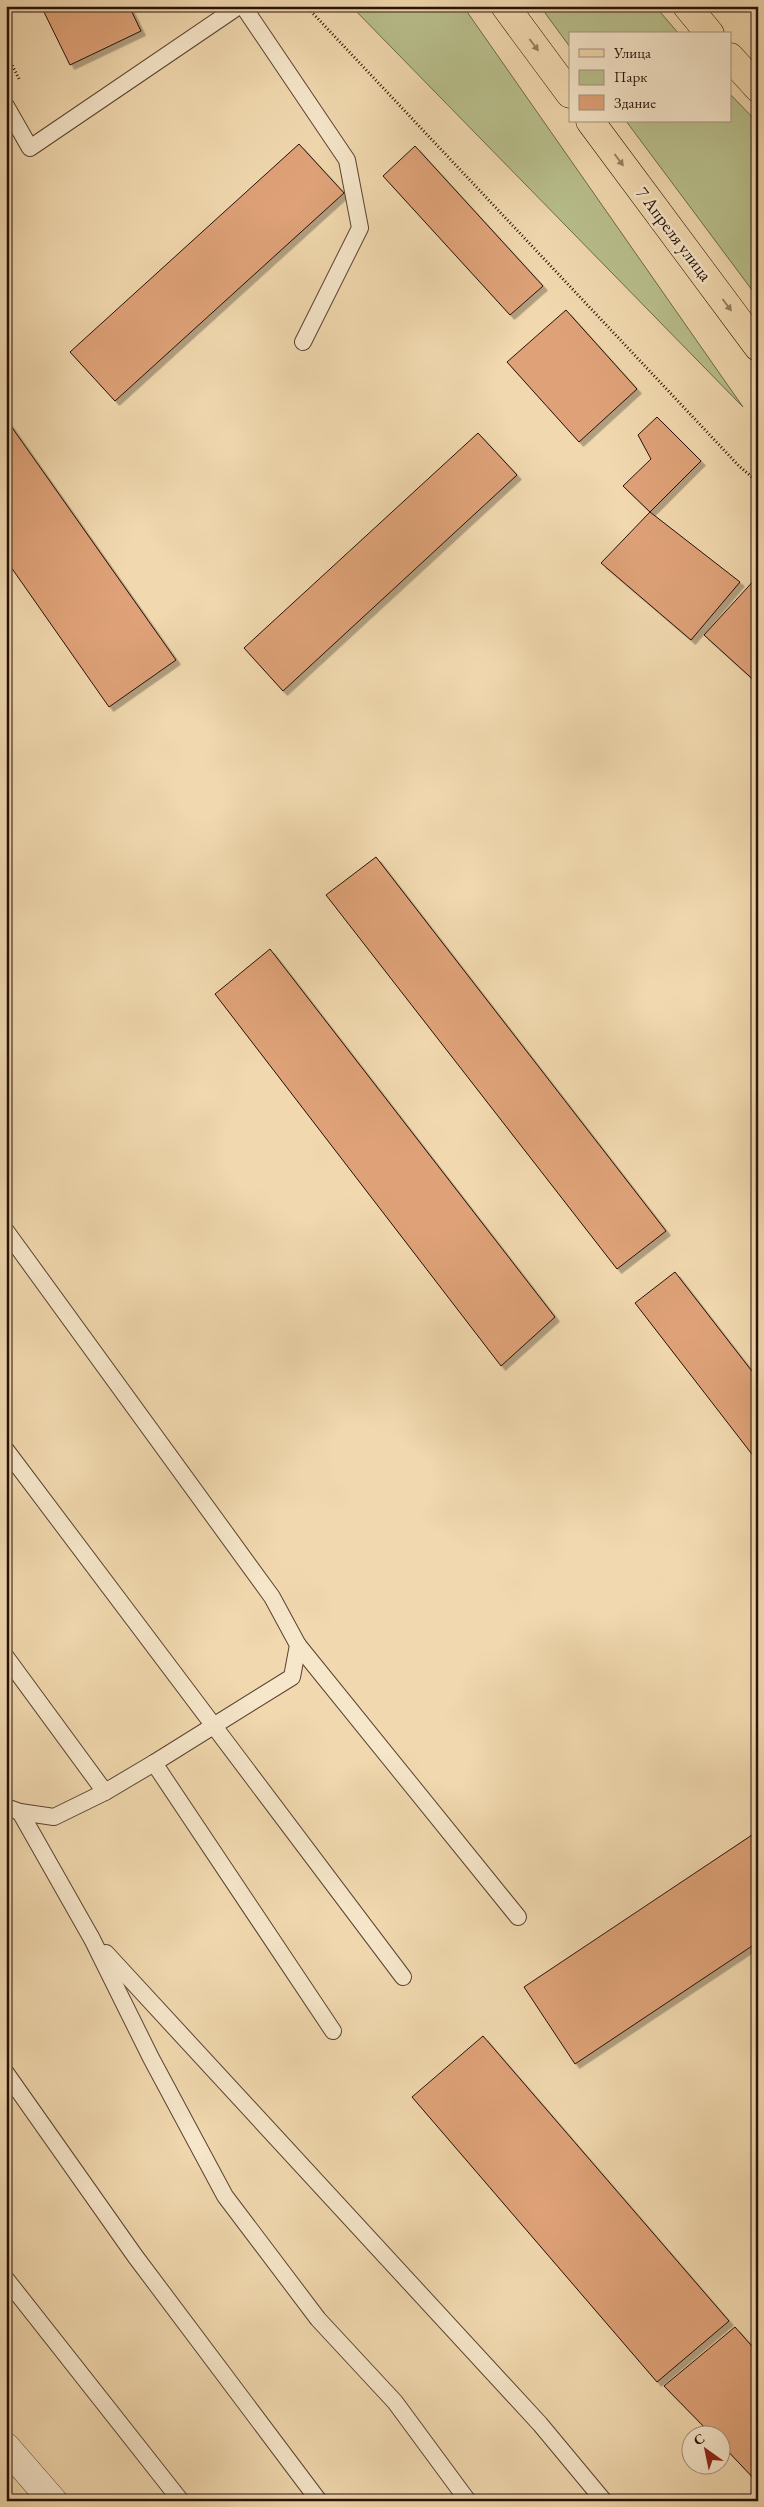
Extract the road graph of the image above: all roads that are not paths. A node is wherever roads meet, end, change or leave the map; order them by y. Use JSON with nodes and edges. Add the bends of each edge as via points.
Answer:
{"nodes":[{"id":1,"x":241,"y":6,"type":"edge"},
{"id":2,"x":505,"y":6,"type":"edge"},
{"id":3,"x":687,"y":6,"type":"edge"},
{"id":4,"x":708,"y":32,"type":"edge"},
{"id":5,"x":732,"y":59,"type":"edge"},
{"id":6,"x":758,"y":88,"type":"edge"},
{"id":7,"x":569,"y":93,"type":"edge"},
{"id":8,"x":6,"y":106,"type":"edge"},
{"id":9,"x":591,"y":122,"type":"edge"},
{"id":10,"x":303,"y":342,"type":"dead end"},
{"id":11,"x":758,"y":347,"type":"edge"},
{"id":12,"x":6,"y":1232,"type":"edge"},
{"id":13,"x":6,"y":1450,"type":"edge"},
{"id":14,"x":298,"y":1645,"type":"junction"},
{"id":15,"x":6,"y":1657,"type":"edge"},
{"id":16,"x":214,"y":1727,"type":"junction"},
{"id":17,"x":154,"y":1763,"type":"junction"},
{"id":18,"x":105,"y":1792,"type":"junction"},
{"id":19,"x":13,"y":1810,"type":"edge"},
{"id":20,"x":518,"y":1917,"type":"dead end"},
{"id":21,"x":92,"y":1939,"type":"junction"},
{"id":22,"x":403,"y":1978,"type":"dead end"},
{"id":23,"x":334,"y":2031,"type":"dead end"},
{"id":24,"x":6,"y":2073,"type":"edge"},
{"id":25,"x":6,"y":2279,"type":"edge"},
{"id":26,"x":6,"y":2447,"type":"edge"},
{"id":27,"x":53,"y":2501,"type":"edge"},
{"id":28,"x":181,"y":2501,"type":"edge"},
{"id":29,"x":319,"y":2501,"type":"edge"},
{"id":30,"x":468,"y":2501,"type":"edge"},
{"id":31,"x":604,"y":2501,"type":"edge"}],
"edges":[{"from":1,"to":8,"type":"lane","via":[[30,148]]},
{"from":1,"to":10,"type":"lane","via":[[347,160],[360,228]]},
{"from":2,"to":7,"type":"main road","one_way":true},
{"from":3,"to":4,"type":"main road"},
{"from":5,"to":6,"type":"main road"},
{"from":9,"to":11,"type":"main road","name":"7 Апреля улица","one_way":true},
{"from":12,"to":14,"type":"lane","via":[[272,1597]]},
{"from":13,"to":16,"type":"lane"},
{"from":14,"to":16,"type":"lane","via":[[292,1677]]},
{"from":14,"to":20,"type":"lane"},
{"from":15,"to":18,"type":"lane"},
{"from":16,"to":17,"type":"lane"},
{"from":16,"to":22,"type":"lane"},
{"from":17,"to":18,"type":"lane"},
{"from":17,"to":23,"type":"lane"},
{"from":18,"to":19,"type":"lane","via":[[54,1817]]},
{"from":19,"to":21,"type":"lane"},
{"from":21,"to":30,"type":"lane","via":[[225,2196],[318,2319],[395,2402]]},
{"from":21,"to":31,"type":"lane","via":[[540,2424]]},
{"from":24,"to":29,"type":"lane","via":[[135,2256]]},
{"from":25,"to":28,"type":"lane"},
{"from":26,"to":27,"type":"street"}]}
